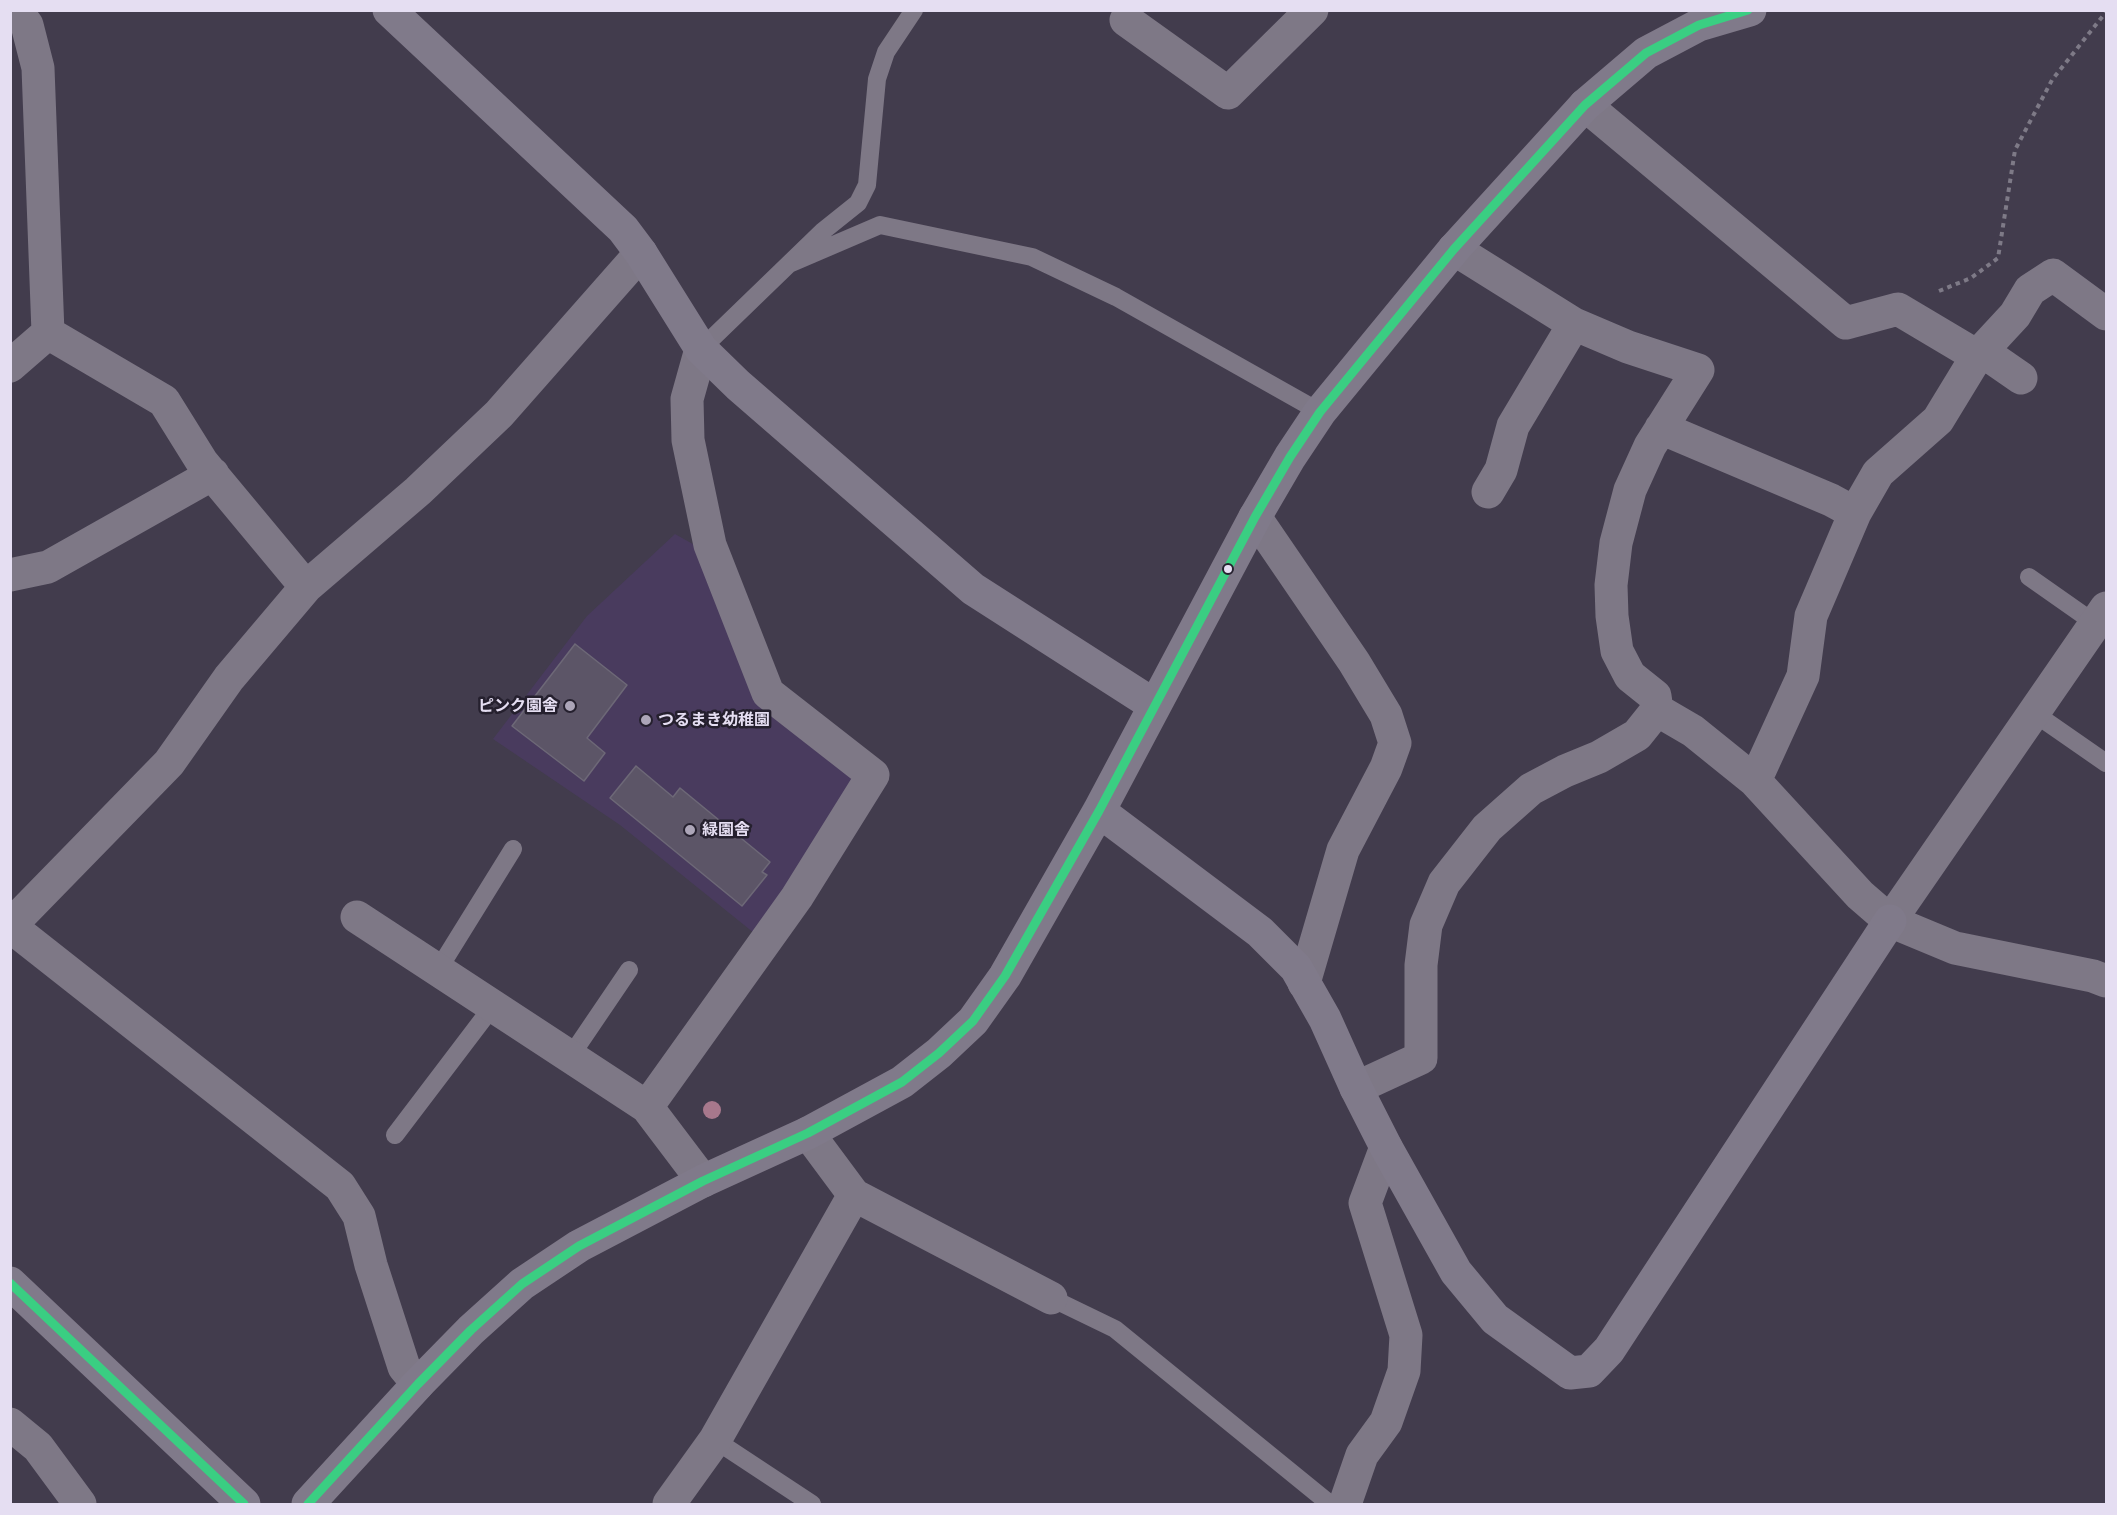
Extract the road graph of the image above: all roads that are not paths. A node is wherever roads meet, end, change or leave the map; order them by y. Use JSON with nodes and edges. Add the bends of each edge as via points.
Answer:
{"nodes":[{"id":1,"x":16,"y":10,"type":"edge"},
{"id":2,"x":389,"y":10,"type":"edge"},
{"id":3,"x":914,"y":10,"type":"edge"},
{"id":4,"x":1312,"y":10,"type":"edge"},
{"id":5,"x":1750,"y":10,"type":"edge"},
{"id":6,"x":1699,"y":18,"type":"edge"},
{"id":7,"x":1126,"y":20,"type":"dead end"},
{"id":8,"x":1585,"y":105,"type":"junction"},
{"id":9,"x":1454,"y":249,"type":"junction"},
{"id":10,"x":641,"y":253,"type":"junction"},
{"id":11,"x":789,"y":264,"type":"junction"},
{"id":12,"x":2106,"y":314,"type":"edge"},
{"id":13,"x":1574,"y":324,"type":"junction"},
{"id":14,"x":48,"y":333,"type":"junction"},
{"id":15,"x":701,"y":349,"type":"junction"},
{"id":16,"x":1979,"y":353,"type":"junction"},
{"id":17,"x":10,"y":366,"type":"edge"},
{"id":18,"x":2021,"y":378,"type":"dead end"},
{"id":19,"x":1320,"y":412,"type":"junction"},
{"id":20,"x":1661,"y":428,"type":"junction"},
{"id":21,"x":213,"y":474,"type":"junction"},
{"id":22,"x":1488,"y":492,"type":"dead end"},
{"id":23,"x":1855,"y":513,"type":"junction"},
{"id":24,"x":1255,"y":518,"type":"junction"},
{"id":25,"x":10,"y":575,"type":"edge"},
{"id":26,"x":2029,"y":578,"type":"dead end"},
{"id":27,"x":306,"y":587,"type":"junction"},
{"id":28,"x":2101,"y":616,"type":"edge"},
{"id":29,"x":1154,"y":705,"type":"junction"},
{"id":30,"x":1657,"y":710,"type":"junction"},
{"id":31,"x":2034,"y":713,"type":"junction"},
{"id":32,"x":2106,"y":763,"type":"edge"},
{"id":33,"x":1755,"y":781,"type":"junction"},
{"id":34,"x":1099,"y":811,"type":"junction"},
{"id":35,"x":513,"y":849,"type":"dead end"},
{"id":36,"x":357,"y":917,"type":"dead end"},
{"id":37,"x":1890,"y":921,"type":"junction"},
{"id":38,"x":10,"y":926,"type":"edge"},
{"id":39,"x":438,"y":970,"type":"junction"},
{"id":40,"x":629,"y":970,"type":"dead end"},
{"id":41,"x":2106,"y":981,"type":"edge"},
{"id":42,"x":1304,"y":983,"type":"junction"},
{"id":43,"x":493,"y":1006,"type":"junction"},
{"id":44,"x":570,"y":1057,"type":"junction"},
{"id":45,"x":1356,"y":1088,"type":"junction"},
{"id":46,"x":647,"y":1107,"type":"junction"},
{"id":47,"x":808,"y":1133,"type":"junction"},
{"id":48,"x":395,"y":1135,"type":"dead end"},
{"id":49,"x":1386,"y":1147,"type":"junction"},
{"id":50,"x":704,"y":1181,"type":"junction"},
{"id":51,"x":854,"y":1195,"type":"junction"},
{"id":52,"x":10,"y":1283,"type":"edge"},
{"id":53,"x":1051,"y":1298,"type":"joint"},
{"id":54,"x":418,"y":1384,"type":"junction"},
{"id":55,"x":10,"y":1424,"type":"edge"},
{"id":56,"x":715,"y":1440,"type":"junction"},
{"id":57,"x":80,"y":1504,"type":"edge"},
{"id":58,"x":244,"y":1504,"type":"edge"},
{"id":59,"x":308,"y":1504,"type":"edge"},
{"id":60,"x":669,"y":1504,"type":"edge"},
{"id":61,"x":812,"y":1504,"type":"edge"},
{"id":62,"x":1330,"y":1504,"type":"edge"},
{"id":63,"x":1345,"y":1504,"type":"edge"}],
"edges":[{"from":1,"to":14,"type":"street","via":[[27,25],[38,68]]},
{"from":2,"to":10,"type":"main road","via":[[623,229]]},
{"from":3,"to":11,"type":"lane","via":[[886,52],[877,79],[867,185],[858,203]]},
{"from":4,"to":7,"type":"street","via":[[1228,93]]},
{"from":5,"to":6,"type":"main road"},
{"from":6,"to":8,"type":"main road","via":[[1646,53]]},
{"from":8,"to":9,"type":"main road"},
{"from":8,"to":16,"type":"street","via":[[1846,323],[1898,309]]},
{"from":9,"to":13,"type":"street"},
{"from":9,"to":19,"type":"main road"},
{"from":10,"to":15,"type":"main road"},
{"from":10,"to":27,"type":"street","via":[[500,414]]},
{"from":11,"to":15,"type":"lane"},
{"from":11,"to":19,"type":"lane","via":[[880,225],[1032,257],[1116,297]]},
{"from":12,"to":16,"type":"street","via":[[2053,275],[2030,290],[2015,315]]},
{"from":13,"to":20,"type":"street","via":[[1698,370]]},
{"from":13,"to":22,"type":"street","via":[[1513,426],[1501,470]]},
{"from":14,"to":17,"type":"street"},
{"from":14,"to":21,"type":"street","via":[[164,401]]},
{"from":15,"to":29,"type":"main road","via":[[973,589]]},
{"from":15,"to":46,"type":"street","via":[[687,399],[688,440],[710,545],[768,693],[873,775],[797,897]]},
{"from":16,"to":18,"type":"street"},
{"from":16,"to":23,"type":"street","via":[[1938,420],[1878,473]]},
{"from":19,"to":24,"type":"main road"},
{"from":20,"to":23,"type":"street"},
{"from":20,"to":30,"type":"street","via":[[1630,490],[1616,543],[1611,585],[1617,651],[1630,676],[1655,696]]},
{"from":21,"to":25,"type":"street","via":[[48,567]]},
{"from":21,"to":27,"type":"street"},
{"from":23,"to":33,"type":"street","via":[[1811,616],[1803,676]]},
{"from":24,"to":29,"type":"main road"},
{"from":24,"to":42,"type":"street","via":[[1354,662],[1386,715],[1395,743],[1343,850]]},
{"from":26,"to":28,"type":"lane"},
{"from":27,"to":38,"type":"street","via":[[229,678],[169,763]]},
{"from":28,"to":31,"type":"street"},
{"from":29,"to":34,"type":"main road"},
{"from":30,"to":33,"type":"street","via":[[1693,731]]},
{"from":30,"to":45,"type":"street","via":[[1637,735],[1531,789],[1487,828],[1444,883],[1426,925],[1421,965],[1420,1058]]},
{"from":31,"to":32,"type":"lane"},
{"from":31,"to":37,"type":"street"},
{"from":33,"to":37,"type":"street","via":[[1860,895]]},
{"from":34,"to":42,"type":"main road","via":[[1260,932],[1296,968]]},
{"from":34,"to":47,"type":"main road","via":[[1005,976],[973,1020],[902,1082]]},
{"from":35,"to":39,"type":"lane"},
{"from":36,"to":39,"type":"street"},
{"from":37,"to":41,"type":"street","via":[[1955,948]]},
{"from":37,"to":49,"type":"main road","via":[[1609,1350],[1589,1371],[1570,1373],[1495,1319],[1456,1272]]},
{"from":38,"to":54,"type":"street","via":[[340,1186],[359,1216],[404,1367]]},
{"from":39,"to":43,"type":"street"},
{"from":40,"to":44,"type":"lane"},
{"from":42,"to":45,"type":"main road"},
{"from":43,"to":44,"type":"street"},
{"from":43,"to":48,"type":"lane"},
{"from":44,"to":46,"type":"street"},
{"from":45,"to":49,"type":"main road"},
{"from":46,"to":50,"type":"street"},
{"from":47,"to":50,"type":"main road"},
{"from":47,"to":51,"type":"street"},
{"from":49,"to":63,"type":"street","via":[[1365,1203],[1406,1335],[1404,1371],[1386,1422],[1362,1455]]},
{"from":50,"to":54,"type":"main road","via":[[579,1246],[522,1284]]},
{"from":51,"to":53,"type":"street"},
{"from":51,"to":56,"type":"street"},
{"from":52,"to":58,"type":"main road"},
{"from":53,"to":62,"type":"lane","via":[[1115,1329]]},
{"from":54,"to":59,"type":"main road"},
{"from":55,"to":57,"type":"street","via":[[38,1447]]},
{"from":56,"to":60,"type":"street"},
{"from":56,"to":61,"type":"lane"}]}
